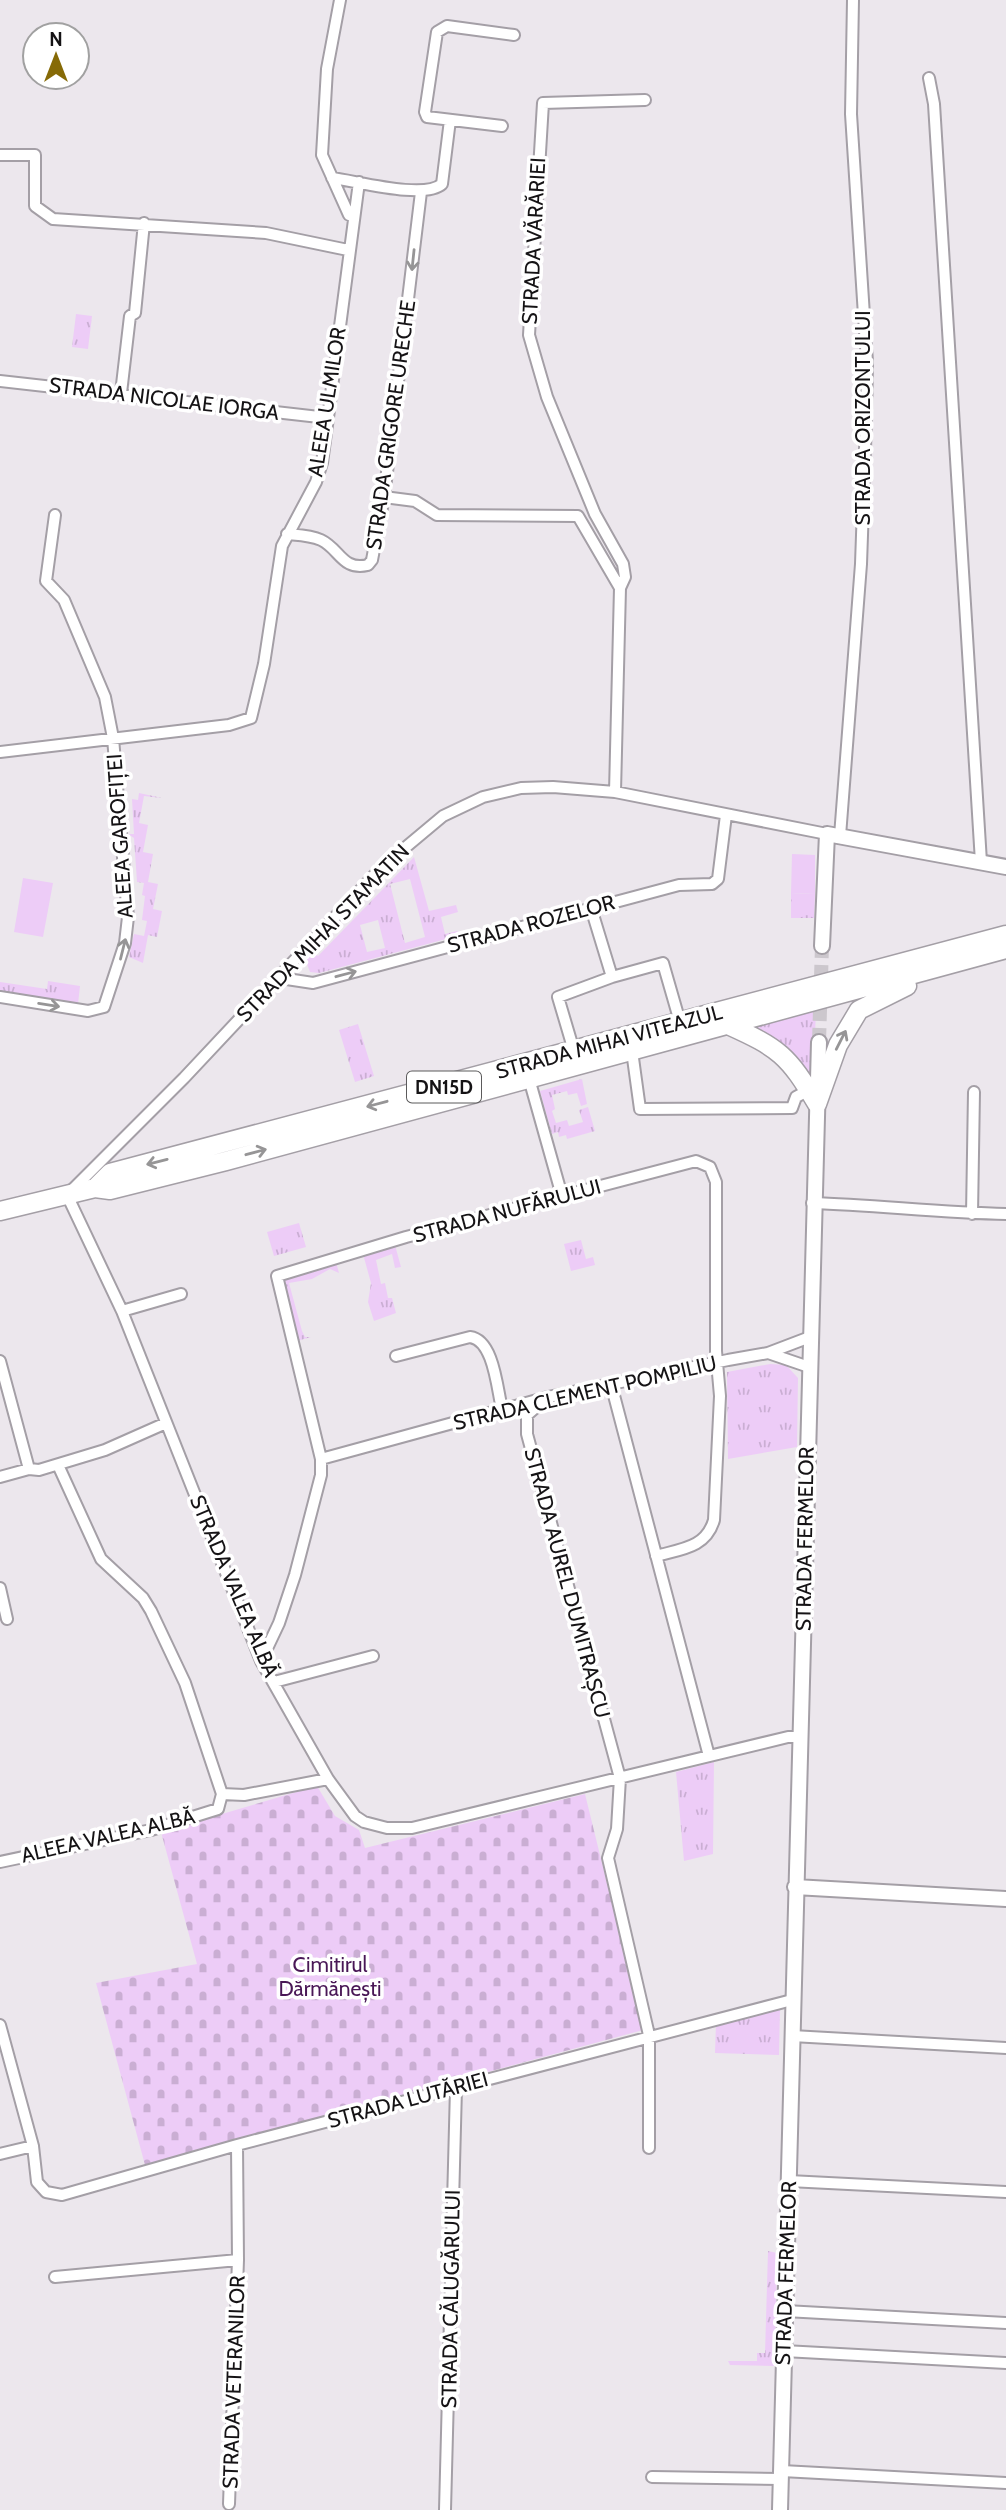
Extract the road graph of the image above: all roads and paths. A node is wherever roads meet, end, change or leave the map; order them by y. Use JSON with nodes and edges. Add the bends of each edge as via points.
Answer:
{"nodes":[{"id":1,"x":340,"y":0,"type":"edge"},
{"id":2,"x":853,"y":0,"type":"edge"},
{"id":3,"x":514,"y":35,"type":"dead end"},
{"id":4,"x":929,"y":78,"type":"dead end"},
{"id":5,"x":645,"y":100,"type":"dead end"},
{"id":6,"x":450,"y":120,"type":"junction"},
{"id":7,"x":502,"y":127,"type":"dead end"},
{"id":8,"x":0,"y":155,"type":"edge"},
{"id":9,"x":332,"y":177,"type":"junction"},
{"id":10,"x":359,"y":182,"type":"junction"},
{"id":11,"x":421,"y":192,"type":"junction"},
{"id":12,"x":354,"y":216,"type":"junction"},
{"id":13,"x":144,"y":223,"type":"junction"},
{"id":14,"x":348,"y":250,"type":"junction"},
{"id":15,"x":0,"y":381,"type":"edge"},
{"id":16,"x":121,"y":393,"type":"junction"},
{"id":17,"x":328,"y":418,"type":"junction"},
{"id":18,"x":384,"y":497,"type":"junction"},
{"id":19,"x":55,"y":515,"type":"dead end"},
{"id":20,"x":287,"y":534,"type":"junction"},
{"id":21,"x":620,"y":588,"type":"junction"},
{"id":22,"x":113,"y":738,"type":"junction"},
{"id":23,"x":0,"y":752,"type":"edge"},
{"id":24,"x":615,"y":793,"type":"junction"},
{"id":25,"x":726,"y":815,"type":"junction"},
{"id":26,"x":833,"y":835,"type":"junction"},
{"id":27,"x":981,"y":862,"type":"junction"},
{"id":28,"x":1006,"y":867,"type":"edge"},
{"id":29,"x":591,"y":908,"type":"junction"},
{"id":30,"x":1006,"y":935,"type":"edge"},
{"id":31,"x":821,"y":946,"type":"tunnel mouth"},
{"id":32,"x":1006,"y":949,"type":"edge"},
{"id":33,"x":960,"y":961,"type":"junction"},
{"id":34,"x":612,"y":976,"type":"junction"},
{"id":35,"x":280,"y":978,"type":"junction"},
{"id":36,"x":0,"y":997,"type":"edge"},
{"id":37,"x":728,"y":1025,"type":"junction"},
{"id":38,"x":669,"y":1030,"type":"junction"},
{"id":39,"x":819,"y":1042,"type":"tunnel mouth"},
{"id":40,"x":574,"y":1051,"type":"junction"},
{"id":41,"x":632,"y":1051,"type":"junction"},
{"id":42,"x":527,"y":1072,"type":"junction"},
{"id":43,"x":974,"y":1092,"type":"dead end"},
{"id":44,"x":813,"y":1097,"type":"junction"},
{"id":45,"x":108,"y":1167,"type":"junction"},
{"id":46,"x":95,"y":1188,"type":"junction"},
{"id":47,"x":67,"y":1195,"type":"junction"},
{"id":48,"x":562,"y":1196,"type":"junction"},
{"id":49,"x":813,"y":1203,"type":"junction"},
{"id":50,"x":0,"y":1211,"type":"edge"},
{"id":51,"x":972,"y":1214,"type":"junction"},
{"id":52,"x":1006,"y":1214,"type":"edge"},
{"id":53,"x":181,"y":1294,"type":"dead end"},
{"id":54,"x":122,"y":1311,"type":"junction"},
{"id":55,"x":810,"y":1337,"type":"junction"},
{"id":56,"x":768,"y":1353,"type":"junction"},
{"id":57,"x":396,"y":1356,"type":"dead end"},
{"id":58,"x":0,"y":1361,"type":"edge"},
{"id":59,"x":719,"y":1362,"type":"junction"},
{"id":60,"x":809,"y":1367,"type":"junction"},
{"id":61,"x":611,"y":1384,"type":"junction"},
{"id":62,"x":548,"y":1396,"type":"junction"},
{"id":63,"x":502,"y":1409,"type":"junction"},
{"id":64,"x":166,"y":1423,"type":"junction"},
{"id":65,"x":321,"y":1459,"type":"junction"},
{"id":66,"x":58,"y":1465,"type":"junction"},
{"id":67,"x":29,"y":1469,"type":"junction"},
{"id":68,"x":0,"y":1477,"type":"edge"},
{"id":69,"x":656,"y":1556,"type":"junction"},
{"id":70,"x":0,"y":1587,"type":"edge"},
{"id":71,"x":7,"y":1619,"type":"dead end"},
{"id":72,"x":373,"y":1656,"type":"dead end"},
{"id":73,"x":261,"y":1661,"type":"junction"},
{"id":74,"x":274,"y":1682,"type":"junction"},
{"id":75,"x":800,"y":1737,"type":"junction"},
{"id":76,"x":709,"y":1756,"type":"junction"},
{"id":77,"x":620,"y":1778,"type":"junction"},
{"id":78,"x":328,"y":1779,"type":"junction"},
{"id":79,"x":222,"y":1794,"type":"junction"},
{"id":80,"x":0,"y":1862,"type":"edge"},
{"id":81,"x":795,"y":1887,"type":"junction"},
{"id":82,"x":1006,"y":1899,"type":"edge"},
{"id":83,"x":792,"y":2000,"type":"junction"},
{"id":84,"x":0,"y":2025,"type":"edge"},
{"id":85,"x":649,"y":2035,"type":"junction"},
{"id":86,"x":792,"y":2036,"type":"junction"},
{"id":87,"x":1006,"y":2048,"type":"edge"},
{"id":88,"x":4,"y":2057,"type":"edge"},
{"id":89,"x":456,"y":2088,"type":"junction"},
{"id":90,"x":237,"y":2145,"type":"junction"},
{"id":91,"x":33,"y":2146,"type":"junction"},
{"id":92,"x":649,"y":2148,"type":"dead end"},
{"id":93,"x":0,"y":2154,"type":"edge"},
{"id":94,"x":789,"y":2181,"type":"junction"},
{"id":95,"x":1006,"y":2192,"type":"edge"},
{"id":96,"x":238,"y":2260,"type":"junction"},
{"id":97,"x":55,"y":2277,"type":"dead end"},
{"id":98,"x":785,"y":2311,"type":"junction"},
{"id":99,"x":1006,"y":2322,"type":"edge"},
{"id":100,"x":784,"y":2351,"type":"junction"},
{"id":101,"x":1006,"y":2363,"type":"edge"},
{"id":102,"x":781,"y":2475,"type":"junction"},
{"id":103,"x":652,"y":2477,"type":"dead end"},
{"id":104,"x":1006,"y":2483,"type":"edge"},
{"id":105,"x":229,"y":2504,"type":"dead end"},
{"id":106,"x":445,"y":2510,"type":"edge"},
{"id":107,"x":780,"y":2510,"type":"edge"}],
"edges":[{"from":1,"to":9,"type":"street","via":[[322,129],[323,155]]},
{"from":2,"to":26,"type":"street","name":"STRADA ORIZONTULUI","via":[[851,114],[867,362],[866,419],[861,564]]},
{"from":3,"to":6,"type":"street","via":[[447,26],[437,32],[425,112],[427,117]]},
{"from":4,"to":27,"type":"street"},
{"from":5,"to":21,"type":"street","name":"STRADA VĂRĂRIEI","via":[[543,103],[531,269],[529,335],[547,397],[595,514],[623,564],[625,577]]},
{"from":6,"to":7,"type":"street"},
{"from":6,"to":11,"type":"street","via":[[442,184]]},
{"from":8,"to":13,"type":"street","via":[[35,155],[35,206],[53,219]]},
{"from":9,"to":10,"type":"street"},
{"from":9,"to":12,"type":"street","via":[[349,215]]},
{"from":10,"to":11,"type":"street"},
{"from":10,"to":12,"type":"street","name":"ALEEA ULMILOR"},
{"from":11,"to":18,"type":"street","name":"STRADA GRIGORE URECHE","one_way":true},
{"from":12,"to":14,"type":"street","name":"ALEEA ULMILOR"},
{"from":13,"to":14,"type":"street","via":[[266,233]]},
{"from":13,"to":16,"type":"street"},
{"from":14,"to":17,"type":"street","name":"ALEEA ULMILOR"},
{"from":15,"to":16,"type":"street","name":"STRADA NICOLAE IORGA"},
{"from":16,"to":17,"type":"street","name":"STRADA NICOLAE IORGA"},
{"from":17,"to":20,"type":"street","name":"ALEEA ULMILOR","via":[[316,482]]},
{"from":18,"to":20,"type":"street","name":"STRADA GRIGORE URECHE","via":[[372,560],[360,567],[344,562],[318,538]]},
{"from":18,"to":21,"type":"street","via":[[415,501],[437,515],[578,516]]},
{"from":19,"to":22,"type":"street","name":"ALEEA GAROFIȚEI","via":[[46,581],[64,600],[105,697]]},
{"from":20,"to":22,"type":"street","name":"ALEEA ULMILOR","via":[[251,718],[229,725]]},
{"from":21,"to":24,"type":"street"},
{"from":22,"to":23,"type":"street","name":"ALEEA ULMILOR"},
{"from":36,"to":22,"type":"street","name":"ALEEA GAROFIȚEI","one_way":true,"via":[[97,1010],[108,1000],[128,917]]},
{"from":24,"to":25,"type":"street","name":"STRADA MIHAI STAMATIN"},
{"from":24,"to":35,"type":"street","name":"STRADA MIHAI STAMATIN","via":[[521,788],[484,797],[443,816],[382,867]]},
{"from":25,"to":26,"type":"street","name":"STRADA MIHAI STAMATIN"},
{"from":25,"to":29,"type":"street","name":"STRADA ROZELOR","via":[[718,879],[712,884],[679,885]]},
{"from":26,"to":27,"type":"street","name":"STRADA MIHAI STAMATIN"},
{"from":26,"to":31,"type":"street"},
{"from":27,"to":28,"type":"street","name":"STRADA MIHAI STAMATIN"},
{"from":29,"to":34,"type":"street"},
{"from":35,"to":29,"type":"street","name":"STRADA ROZELOR","one_way":true,"via":[[313,983]]},
{"from":30,"to":38,"type":"main road","name":"STRADA MIHAI VITEAZUL","number":"DN15D"},
{"from":32,"to":33,"type":"main road","name":"STRADA MIHAI VITEAZUL","number":"DN15D"},
{"from":33,"to":37,"type":"main road","name":"STRADA MIHAI VITEAZUL","number":"DN15D"},
{"from":44,"to":33,"type":"main road","one_way":true,"via":[[859,1010]]},
{"from":34,"to":38,"type":"street","via":[[663,963]]},
{"from":34,"to":40,"type":"street","via":[[558,997]]},
{"from":35,"to":45,"type":"street","name":"STRADA MIHAI STAMATIN"},
{"from":37,"to":38,"type":"main road","name":"STRADA MIHAI VITEAZUL","number":"DN15D"},
{"from":37,"to":44,"type":"main road","via":[[776,1048],[790,1060]]},
{"from":38,"to":40,"type":"main road","name":"STRADA MIHAI VITEAZUL","number":"DN15D"},
{"from":38,"to":41,"type":"main road","name":"STRADA MIHAI VITEAZUL","number":"DN15D"},
{"from":39,"to":44,"type":"street","name":"STRADA FERMELOR"},
{"from":40,"to":42,"type":"main road","name":"STRADA MIHAI VITEAZUL","number":"DN15D"},
{"from":41,"to":42,"type":"main road","name":"STRADA MIHAI VITEAZUL","number":"DN15D"},
{"from":41,"to":44,"type":"street","via":[[640,1109],[792,1108],[796,1097]]},
{"from":42,"to":45,"type":"main road","name":"STRADA MIHAI VITEAZUL","number":"DN15D","one_way":true},
{"from":46,"to":42,"type":"main road","name":"STRADA MIHAI VITEAZUL","number":"DN15D","one_way":true,"via":[[110,1190]]},
{"from":42,"to":48,"type":"street"},
{"from":43,"to":51,"type":"street"},
{"from":44,"to":49,"type":"street","name":"STRADA FERMELOR"},
{"from":45,"to":46,"type":"main road"},
{"from":45,"to":47,"type":"street","name":"STRADA MIHAI STAMATIN"},
{"from":46,"to":47,"type":"main road","name":"STRADA MIHAI VITEAZUL","number":"DN15D"},
{"from":47,"to":50,"type":"main road","name":"STRADA MIHAI VITEAZUL","number":"DN15D"},
{"from":47,"to":54,"type":"street","name":"STRADA VALEA ALBĂ"},
{"from":48,"to":59,"type":"street","name":"STRADA NUFĂRULUI","via":[[696,1161],[710,1167],[716,1182]]},
{"from":48,"to":65,"type":"street","name":"STRADA NUFĂRULUI","via":[[277,1276]]},
{"from":49,"to":51,"type":"street"},
{"from":49,"to":55,"type":"street","name":"STRADA FERMELOR"},
{"from":51,"to":52,"type":"street"},
{"from":53,"to":54,"type":"street"},
{"from":54,"to":64,"type":"street","name":"STRADA VALEA ALBĂ"},
{"from":55,"to":56,"type":"street"},
{"from":55,"to":60,"type":"street","name":"STRADA FERMELOR"},
{"from":56,"to":59,"type":"street","name":"STRADA CLEMENT POMPILIU"},
{"from":56,"to":60,"type":"street","name":"STRADA CLEMENT POMPILIU"},
{"from":57,"to":63,"type":"street","via":[[478,1338],[485,1346]]},
{"from":58,"to":67,"type":"street"},
{"from":59,"to":61,"type":"street","name":"STRADA CLEMENT POMPILIU"},
{"from":59,"to":69,"type":"street","name":"STRADA NUFĂRULUI","via":[[711,1532],[702,1543]]},
{"from":60,"to":75,"type":"street","name":"STRADA FERMELOR"},
{"from":61,"to":62,"type":"street","name":"STRADA CLEMENT POMPILIU"},
{"from":61,"to":69,"type":"street"},
{"from":62,"to":63,"type":"street","name":"STRADA CLEMENT POMPILIU"},
{"from":62,"to":77,"type":"street","name":"STRADA AUREL DUMITRAȘCU","via":[[527,1415],[527,1434]]},
{"from":63,"to":65,"type":"street","name":"STRADA CLEMENT POMPILIU"},
{"from":64,"to":66,"type":"street"},
{"from":64,"to":73,"type":"street","name":"STRADA VALEA ALBĂ"},
{"from":65,"to":73,"type":"street","name":"STRADA NUFĂRULUI","via":[[320,1486],[299,1562]]},
{"from":66,"to":67,"type":"street"},
{"from":66,"to":79,"type":"street","via":[[101,1559],[151,1611],[185,1683]]},
{"from":67,"to":68,"type":"street"},
{"from":69,"to":76,"type":"street"},
{"from":70,"to":71,"type":"street"},
{"from":72,"to":74,"type":"street"},
{"from":73,"to":74,"type":"street","name":"STRADA VALEA ALBĂ"},
{"from":74,"to":78,"type":"street","name":"STRADA VALEA ALBĂ"},
{"from":75,"to":76,"type":"street","name":"STRADA VALEA ALBĂ"},
{"from":75,"to":81,"type":"street","name":"STRADA FERMELOR"},
{"from":76,"to":77,"type":"street","name":"STRADA VALEA ALBĂ"},
{"from":77,"to":78,"type":"street","name":"STRADA VALEA ALBĂ","via":[[401,1830],[355,1816]]},
{"from":77,"to":85,"type":"street","name":"STRADA AUREL DUMITRAȘCU","via":[[617,1829],[608,1858]]},
{"from":78,"to":79,"type":"street","via":[[244,1795]]},
{"from":79,"to":80,"type":"street","name":"ALEEA VALEA ALBĂ","via":[[218,1809],[164,1826]]},
{"from":81,"to":82,"type":"street"},
{"from":81,"to":83,"type":"street","name":"STRADA FERMELOR"},
{"from":83,"to":85,"type":"street","name":"STRADA LUTĂRIEI"},
{"from":83,"to":86,"type":"street","name":"STRADA FERMELOR"},
{"from":84,"to":88,"type":"street"},
{"from":85,"to":89,"type":"street","name":"STRADA LUTĂRIEI"},
{"from":85,"to":92,"type":"street","name":"STRADA AUREL DUMITRAȘCU"},
{"from":86,"to":87,"type":"street"},
{"from":86,"to":94,"type":"street","name":"STRADA FERMELOR"},
{"from":88,"to":91,"type":"street"},
{"from":89,"to":90,"type":"street","name":"STRADA LUTĂRIEI"},
{"from":89,"to":106,"type":"street","name":"STRADA CĂLUGĂRULUI"},
{"from":90,"to":91,"type":"street","name":"STRADA LUTĂRIEI","via":[[62,2195],[41,2189]]},
{"from":90,"to":96,"type":"street","name":"STRADA VETERANILOR"},
{"from":91,"to":93,"type":"street"},
{"from":94,"to":95,"type":"street"},
{"from":94,"to":98,"type":"street","name":"STRADA FERMELOR"},
{"from":96,"to":97,"type":"street","name":"STRADA VETERANILOR"},
{"from":96,"to":105,"type":"street","name":"STRADA VETERANILOR"},
{"from":98,"to":99,"type":"street"},
{"from":98,"to":100,"type":"street","name":"STRADA FERMELOR"},
{"from":100,"to":101,"type":"street"},
{"from":100,"to":102,"type":"street","name":"STRADA FERMELOR"},
{"from":102,"to":103,"type":"street"},
{"from":102,"to":104,"type":"street"},
{"from":102,"to":107,"type":"street","name":"STRADA FERMELOR"}]}
